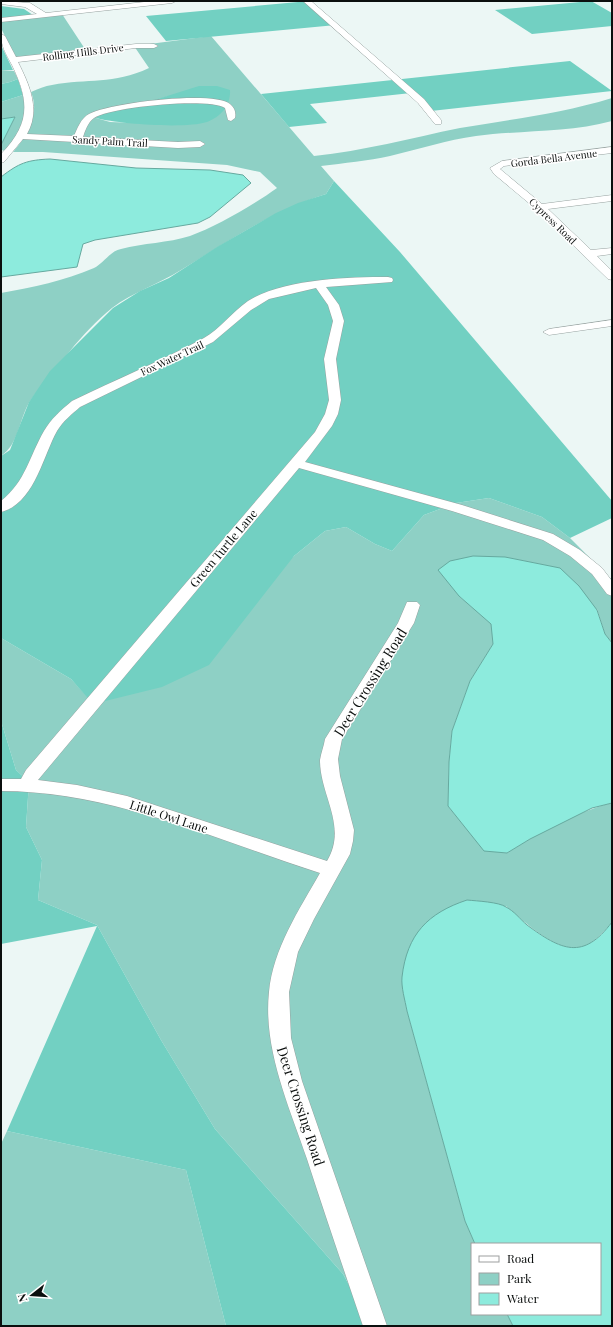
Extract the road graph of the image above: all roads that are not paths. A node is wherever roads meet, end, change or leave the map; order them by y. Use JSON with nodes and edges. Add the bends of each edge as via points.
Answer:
{"nodes":[{"id":1,"x":172,"y":1,"type":"edge"},
{"id":2,"x":307,"y":1,"type":"edge"},
{"id":3,"x":1,"y":2,"type":"edge"},
{"id":4,"x":44,"y":15,"type":"junction"},
{"id":5,"x":1,"y":20,"type":"edge"},
{"id":6,"x":1,"y":36,"type":"edge"},
{"id":7,"x":154,"y":46,"type":"dead end"},
{"id":8,"x":13,"y":60,"type":"junction"},
{"id":9,"x":231,"y":118,"type":"dead end"},
{"id":10,"x":438,"y":122,"type":"dead end"},
{"id":11,"x":21,"y":136,"type":"junction"},
{"id":12,"x":77,"y":139,"type":"junction"},
{"id":13,"x":200,"y":144,"type":"dead end"},
{"id":14,"x":612,"y":150,"type":"edge"},
{"id":15,"x":1,"y":160,"type":"edge"},
{"id":16,"x":497,"y":166,"type":"joint"},
{"id":17,"x":612,"y":198,"type":"edge"},
{"id":18,"x":540,"y":207,"type":"junction"},
{"id":19,"x":612,"y":251,"type":"edge"},
{"id":20,"x":588,"y":254,"type":"junction"},
{"id":21,"x":612,"y":277,"type":"edge"},
{"id":22,"x":388,"y":280,"type":"dead end"},
{"id":23,"x":320,"y":286,"type":"junction"},
{"id":24,"x":612,"y":323,"type":"edge"},
{"id":25,"x":550,"y":332,"type":"dead end"},
{"id":26,"x":295,"y":463,"type":"junction"},
{"id":27,"x":1,"y":508,"type":"edge"},
{"id":28,"x":612,"y":591,"type":"edge"},
{"id":29,"x":412,"y":605,"type":"dead end"},
{"id":30,"x":1,"y":785,"type":"edge"},
{"id":31,"x":26,"y":786,"type":"junction"},
{"id":32,"x":332,"y":870,"type":"junction"},
{"id":33,"x":375,"y":1326,"type":"edge"}],
"edges":[{"from":1,"to":4,"type":"street"},
{"from":2,"to":10,"type":"street","via":[[421,101]]},
{"from":3,"to":4,"type":"street","via":[[27,5]]},
{"from":4,"to":5,"type":"street"},
{"from":6,"to":8,"type":"street"},
{"from":7,"to":8,"type":"street","name":"Rolling Hills Drive"},
{"from":8,"to":11,"type":"street","via":[[25,85],[31,109]]},
{"from":9,"to":12,"type":"street","via":[[232,113],[225,104],[209,100],[129,106],[91,116]]},
{"from":11,"to":12,"type":"street","name":"Sandy Palm Trail"},
{"from":11,"to":15,"type":"street"},
{"from":12,"to":13,"type":"street","name":"Sandy Palm Trail"},
{"from":14,"to":16,"type":"street","name":"Gorda Bella Avenue"},
{"from":16,"to":18,"type":"street","name":"Cypress Road","via":[[497,172]]},
{"from":17,"to":18,"type":"street"},
{"from":18,"to":20,"type":"street","name":"Cypress Road"},
{"from":19,"to":20,"type":"street"},
{"from":20,"to":21,"type":"street","name":"Cypress Road"},
{"from":22,"to":23,"type":"street","name":"Fox Water Trail"},
{"from":23,"to":26,"type":"street","name":"Green Turtle Lane","via":[[337,312],[338,325],[330,354],[336,404],[330,421]]},
{"from":23,"to":27,"type":"street","name":"Fox Water Trail","via":[[271,294],[254,302],[209,340],[76,404],[60,418],[45,443],[32,477],[23,490]]},
{"from":24,"to":25,"type":"street"},
{"from":26,"to":28,"type":"street","via":[[548,536],[575,553],[597,572]]},
{"from":26,"to":31,"type":"street","name":"Green Turtle Lane","via":[[37,768]]},
{"from":29,"to":32,"type":"street","name":"Deer Crossing Road","via":[[406,623],[334,739],[328,759],[345,830],[341,854]]},
{"from":30,"to":31,"type":"street","name":"Little Owl Lane"},
{"from":31,"to":32,"type":"street","name":"Little Owl Lane","via":[[60,788],[106,796]]},
{"from":32,"to":33,"type":"street","name":"Deer Crossing Road","via":[[288,952],[279,992],[280,1038],[291,1081]]}]}
